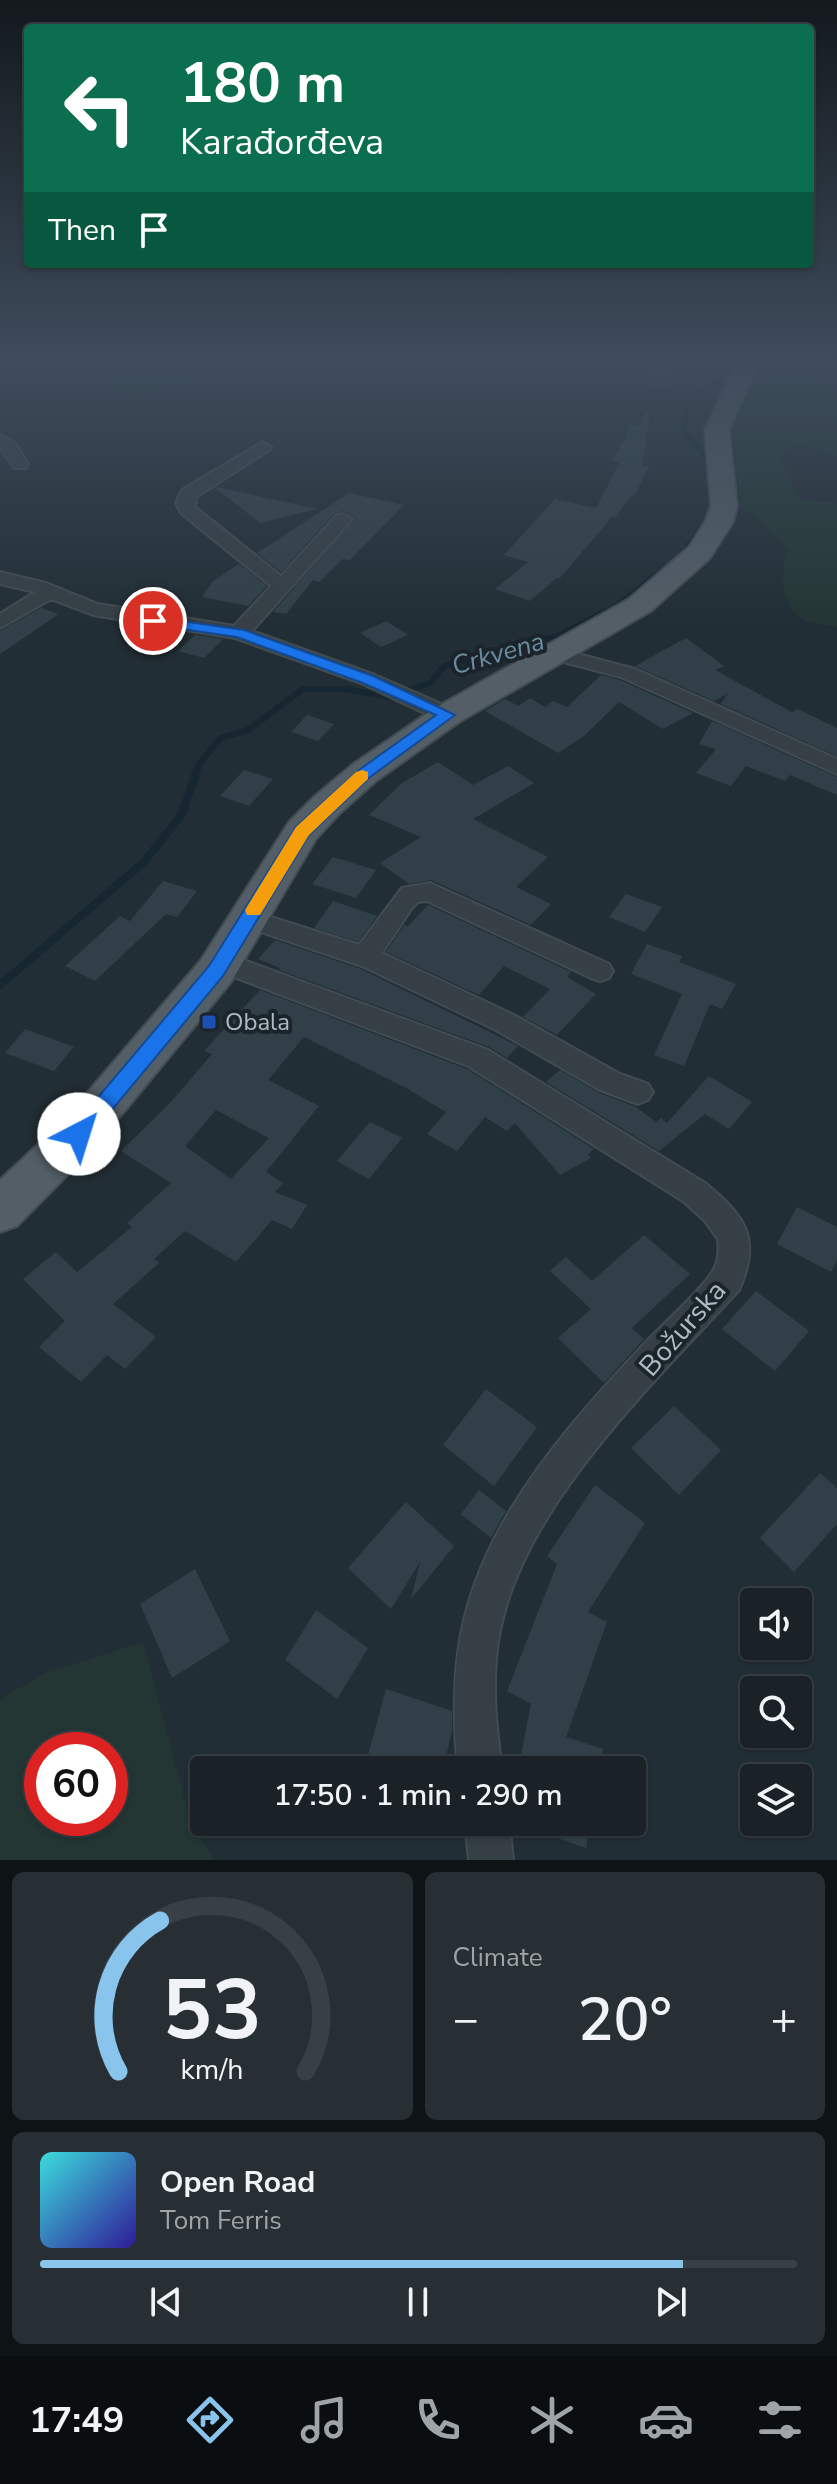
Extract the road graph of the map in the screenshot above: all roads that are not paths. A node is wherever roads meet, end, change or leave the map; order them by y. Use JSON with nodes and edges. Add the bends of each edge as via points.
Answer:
{"nodes":[{"id":1,"x":11,"y":450,"type":"edge"},
{"id":2,"x":259,"y":450,"type":"edge"},
{"id":3,"x":719,"y":450,"type":"edge"},
{"id":4,"x":20,"y":464,"type":"dead end"},
{"id":5,"x":343,"y":519,"type":"dead end"},
{"id":6,"x":0,"y":578,"type":"edge"},
{"id":7,"x":280,"y":584,"type":"junction"},
{"id":8,"x":50,"y":591,"type":"junction"},
{"id":9,"x":0,"y":622,"type":"edge"},
{"id":10,"x":239,"y":633,"type":"junction"},
{"id":11,"x":555,"y":654,"type":"junction"},
{"id":12,"x":434,"y":708,"type":"junction"},
{"id":13,"x":837,"y":767,"type":"edge"},
{"id":14,"x":249,"y":919,"type":"junction"},
{"id":15,"x":365,"y":957,"type":"junction"},
{"id":16,"x":222,"y":962,"type":"junction"},
{"id":17,"x":600,"y":971,"type":"dead end"},
{"id":18,"x":638,"y":1092,"type":"dead end"},
{"id":19,"x":0,"y":1211,"type":"edge"},
{"id":20,"x":478,"y":1756,"type":"edge"},
{"id":21,"x":488,"y":1836,"type":"edge"},
{"id":22,"x":491,"y":1860,"type":"edge"}],
"edges":[{"from":1,"to":4,"type":"street"},
{"from":2,"to":7,"type":"street","via":[[188,494],[185,503]]},
{"from":3,"to":11,"type":"main road","via":[[724,506],[700,552],[640,605]]},
{"from":5,"to":7,"type":"street"},
{"from":6,"to":8,"type":"street"},
{"from":7,"to":10,"type":"street"},
{"from":8,"to":9,"type":"street"},
{"from":8,"to":10,"type":"street","via":[[93,609]]},
{"from":10,"to":12,"type":"street"},
{"from":11,"to":12,"type":"main road"},
{"from":11,"to":13,"type":"street","via":[[628,673]]},
{"from":12,"to":14,"type":"main road","via":[[302,831]]},
{"from":14,"to":15,"type":"street"},
{"from":14,"to":16,"type":"main road"},
{"from":15,"to":17,"type":"street","via":[[411,894],[430,892]]},
{"from":15,"to":18,"type":"street"},
{"from":16,"to":19,"type":"main road","via":[[79,1134]]},
{"from":16,"to":20,"type":"street","name":"Božurska","via":[[478,1058],[694,1192],[725,1218],[732,1231],[735,1260],[727,1279],[577,1445],[504,1561],[483,1618],[475,1663]]},
{"from":21,"to":22,"type":"street"}]}
